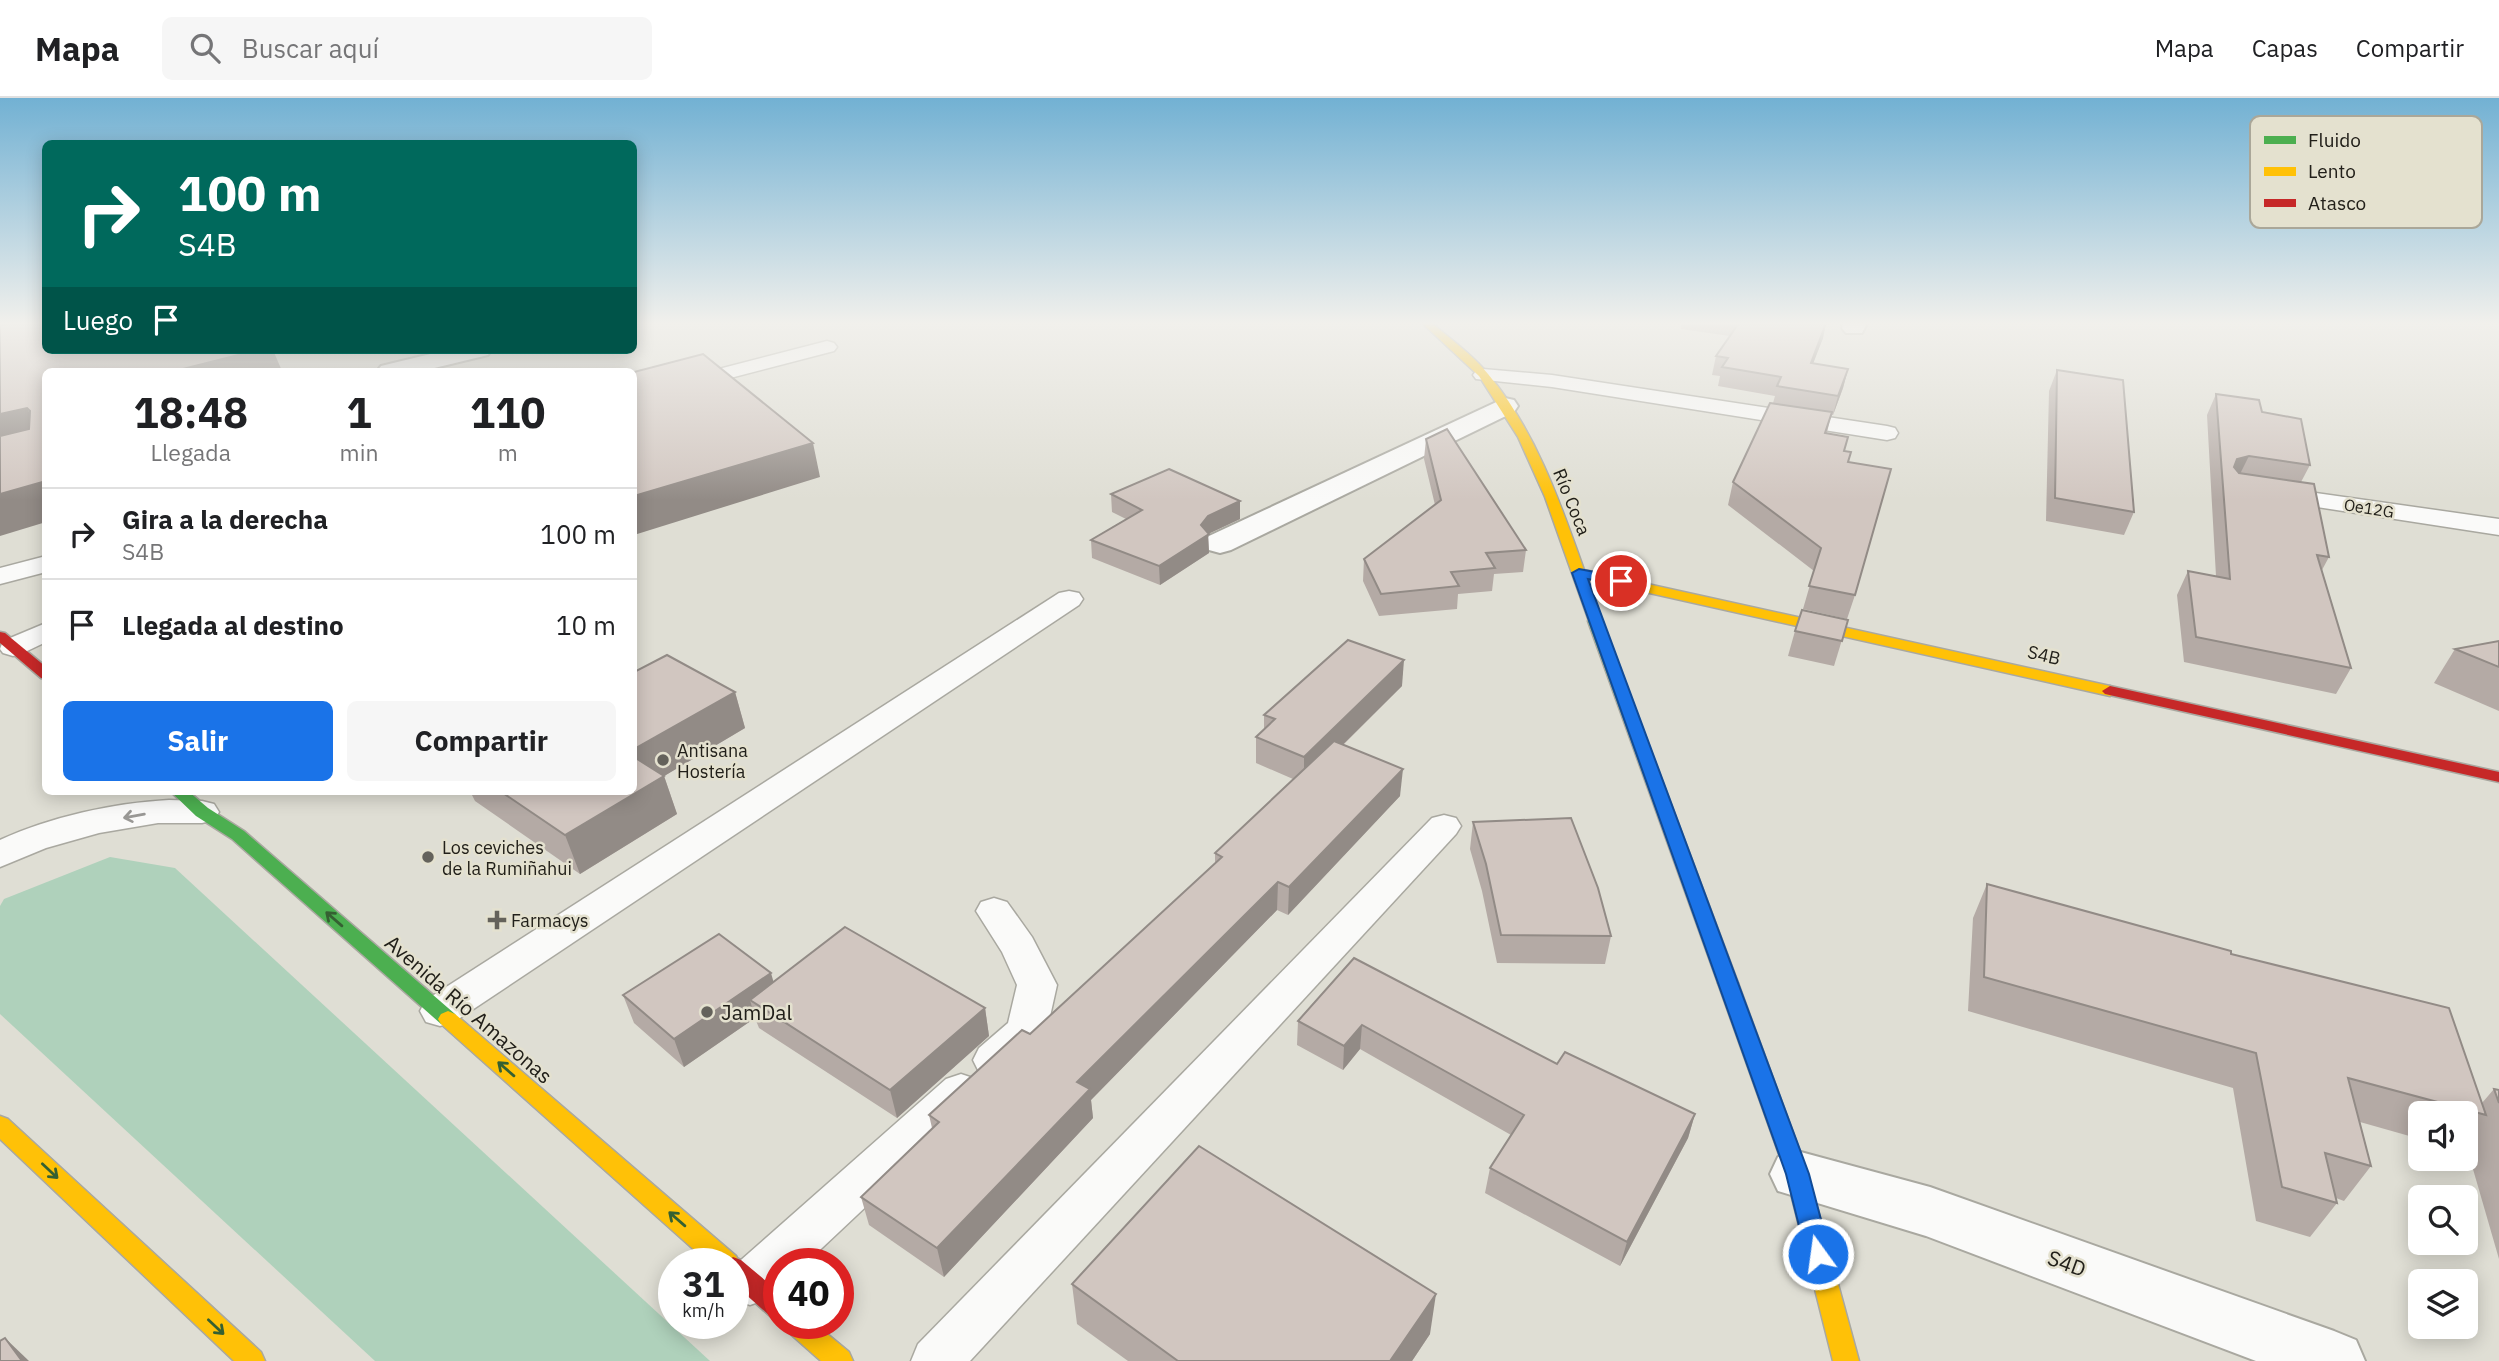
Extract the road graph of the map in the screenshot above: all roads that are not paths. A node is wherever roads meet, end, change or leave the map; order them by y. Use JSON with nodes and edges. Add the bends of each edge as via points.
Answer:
{"nodes":[{"id":1,"x":692,"y":382,"type":"edge"},
{"id":2,"x":1488,"y":382,"type":"edge"},
{"id":3,"x":1558,"y":382,"type":"edge"},
{"id":4,"x":637,"y":396,"type":"edge"},
{"id":5,"x":1504,"y":406,"type":"junction"},
{"id":6,"x":1887,"y":433,"type":"dead end"},
{"id":7,"x":2252,"y":490,"type":"edge"},
{"id":8,"x":2499,"y":527,"type":"edge"},
{"id":9,"x":1220,"y":543,"type":"dead end"},
{"id":10,"x":42,"y":552,"type":"edge"},
{"id":11,"x":0,"y":563,"type":"edge"},
{"id":12,"x":42,"y":565,"type":"edge"},
{"id":13,"x":1579,"y":573,"type":"junction"},
{"id":14,"x":0,"y":576,"type":"edge"},
{"id":15,"x":1069,"y":599,"type":"dead end"},
{"id":16,"x":42,"y":632,"type":"edge"},
{"id":17,"x":7,"y":641,"type":"edge"},
{"id":18,"x":42,"y":672,"type":"edge"},
{"id":19,"x":2499,"y":777,"type":"edge"},
{"id":20,"x":190,"y":801,"type":"edge"},
{"id":21,"x":1444,"y":826,"type":"dead end"},
{"id":22,"x":0,"y":855,"type":"edge"},
{"id":23,"x":994,"y":911,"type":"dead end"},
{"id":24,"x":440,"y":1011,"type":"junction"},
{"id":25,"x":0,"y":1125,"type":"edge"},
{"id":26,"x":1797,"y":1174,"type":"junction"},
{"id":27,"x":709,"y":1248,"type":"edge"},
{"id":28,"x":749,"y":1279,"type":"edge"},
{"id":29,"x":815,"y":1339,"type":"edge"},
{"id":30,"x":251,"y":1361,"type":"edge"},
{"id":31,"x":840,"y":1361,"type":"edge"},
{"id":32,"x":936,"y":1361,"type":"edge"},
{"id":33,"x":1846,"y":1361,"type":"edge"},
{"id":34,"x":2334,"y":1361,"type":"edge"}],
"edges":[{"from":1,"to":4,"type":"lane"},
{"from":2,"to":5,"type":"street","name":"Río Coca"},
{"from":3,"to":6,"type":"lane"},
{"from":5,"to":9,"type":"street"},
{"from":5,"to":13,"type":"street","name":"Río Coca","via":[[1547,488]]},
{"from":7,"to":8,"type":"lane","name":"Oe12G"},
{"from":10,"to":11,"type":"lane"},
{"from":12,"to":14,"type":"lane"},
{"from":13,"to":19,"type":"street","name":"S4B"},
{"from":13,"to":26,"type":"street","name":"Río Coca"},
{"from":15,"to":24,"type":"lane"},
{"from":16,"to":17,"type":"lane"},
{"from":17,"to":18,"type":"street"},
{"from":20,"to":22,"type":"lane","one_way":true,"via":[[62,832]]},
{"from":24,"to":20,"type":"street","name":"Avenida Río Amazonas","one_way":true,"via":[[238,835]]},
{"from":21,"to":32,"type":"lane"},
{"from":23,"to":28,"type":"lane","via":[[1019,947],[1037,985],[1027,1030]]},
{"from":27,"to":24,"type":"street","name":"Avenida Río Amazonas","one_way":true},
{"from":25,"to":30,"type":"street","one_way":true},
{"from":26,"to":33,"type":"street","name":"Río Coca"},
{"from":26,"to":34,"type":"street","name":"S4D","via":[[1930,1212]]},
{"from":29,"to":31,"type":"street"}]}
